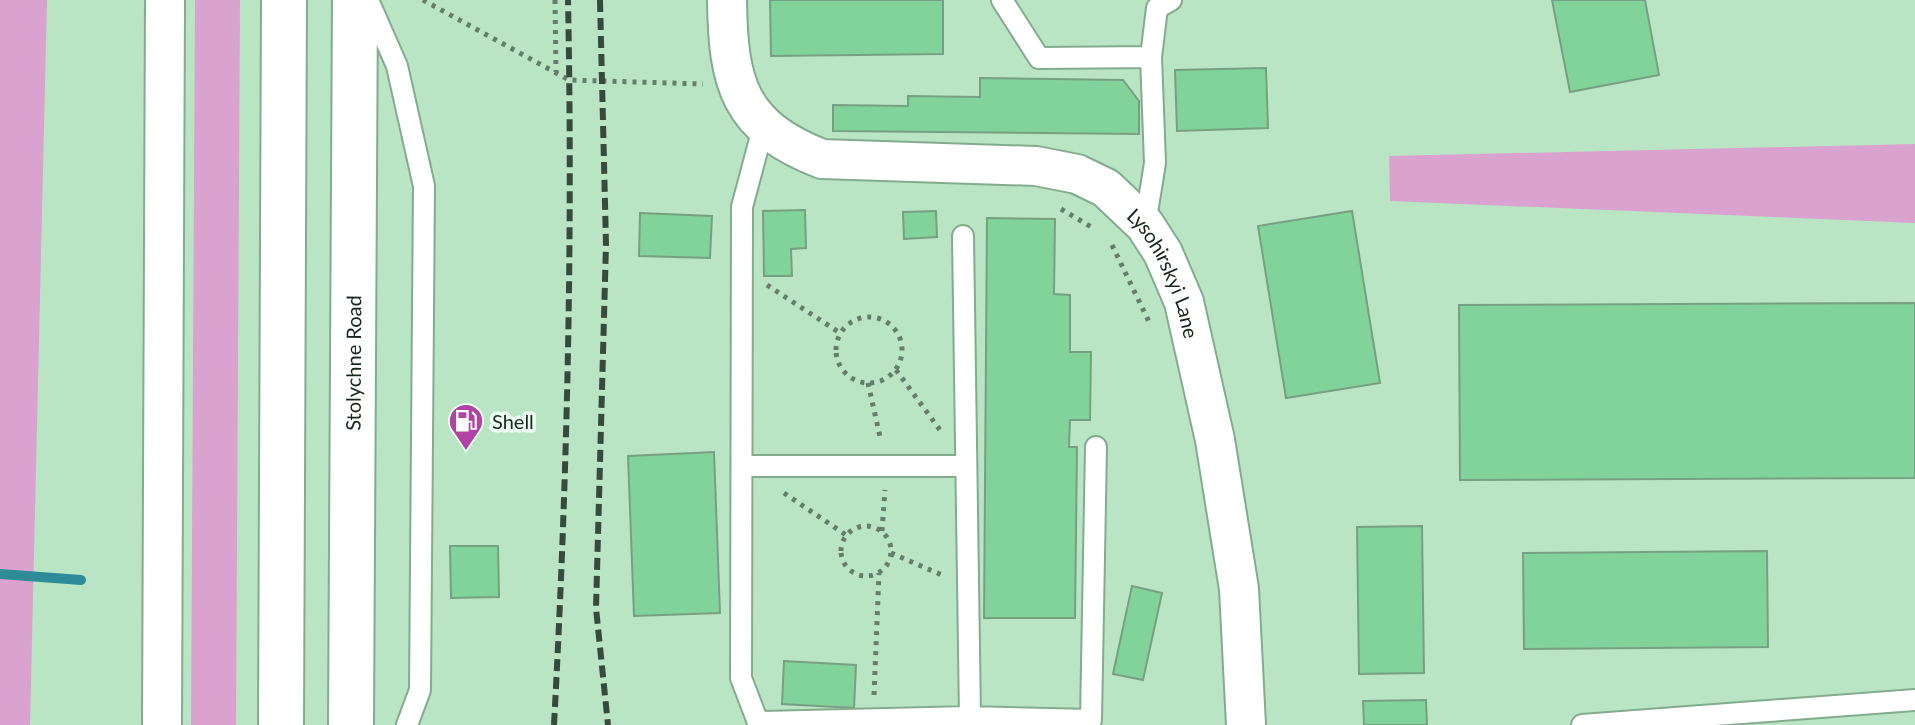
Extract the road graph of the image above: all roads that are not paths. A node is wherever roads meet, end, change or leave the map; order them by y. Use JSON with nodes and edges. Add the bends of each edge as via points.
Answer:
{"nodes":[{"id":1,"x":165,"y":0,"type":"edge"},
{"id":2,"x":284,"y":0,"type":"edge"},
{"id":3,"x":355,"y":0,"type":"edge"},
{"id":4,"x":368,"y":0,"type":"edge"},
{"id":5,"x":727,"y":0,"type":"edge"},
{"id":6,"x":1002,"y":0,"type":"edge"},
{"id":7,"x":1171,"y":0,"type":"edge"},
{"id":8,"x":1151,"y":57,"type":"junction"},
{"id":9,"x":763,"y":128,"type":"junction"},
{"id":10,"x":1145,"y":225,"type":"junction"},
{"id":11,"x":963,"y":236,"type":"dead end"},
{"id":12,"x":1096,"y":447,"type":"dead end"},
{"id":13,"x":743,"y":466,"type":"junction"},
{"id":14,"x":966,"y":466,"type":"junction"},
{"id":15,"x":1915,"y":700,"type":"edge"},
{"id":16,"x":970,"y":717,"type":"junction"},
{"id":17,"x":1090,"y":723,"type":"edge"},
{"id":18,"x":759,"y":724,"type":"edge"},
{"id":19,"x":162,"y":725,"type":"edge"},
{"id":20,"x":281,"y":725,"type":"edge"},
{"id":21,"x":351,"y":725,"type":"edge"},
{"id":22,"x":407,"y":725,"type":"edge"},
{"id":23,"x":1246,"y":725,"type":"edge"},
{"id":24,"x":1582,"y":725,"type":"edge"}],
"edges":[{"from":1,"to":19,"type":"street"},
{"from":2,"to":20,"type":"highway"},
{"from":3,"to":21,"type":"highway","name":"Stolychne Road"},
{"from":4,"to":22,"type":"lane","via":[[397,66],[424,186],[420,690]]},
{"from":5,"to":9,"type":"street","via":[[727,39],[736,86]]},
{"from":6,"to":8,"type":"lane","via":[[1039,58]]},
{"from":7,"to":8,"type":"lane","via":[[1157,8]]},
{"from":8,"to":10,"type":"lane","via":[[1155,163]]},
{"from":9,"to":10,"type":"street","name":"Lysohirskyi Lane","via":[[822,159],[1036,166],[1077,174],[1106,188]]},
{"from":9,"to":13,"type":"lane","via":[[742,207]]},
{"from":10,"to":23,"type":"street","name":"Lysohirskyi Lane","via":[[1184,302],[1215,440],[1239,589]]},
{"from":11,"to":14,"type":"lane"},
{"from":12,"to":17,"type":"lane"},
{"from":13,"to":14,"type":"lane"},
{"from":13,"to":18,"type":"lane","via":[[741,678]]},
{"from":14,"to":16,"type":"lane"},
{"from":15,"to":24,"type":"lane"},
{"from":16,"to":17,"type":"lane"},
{"from":16,"to":18,"type":"lane"}]}
